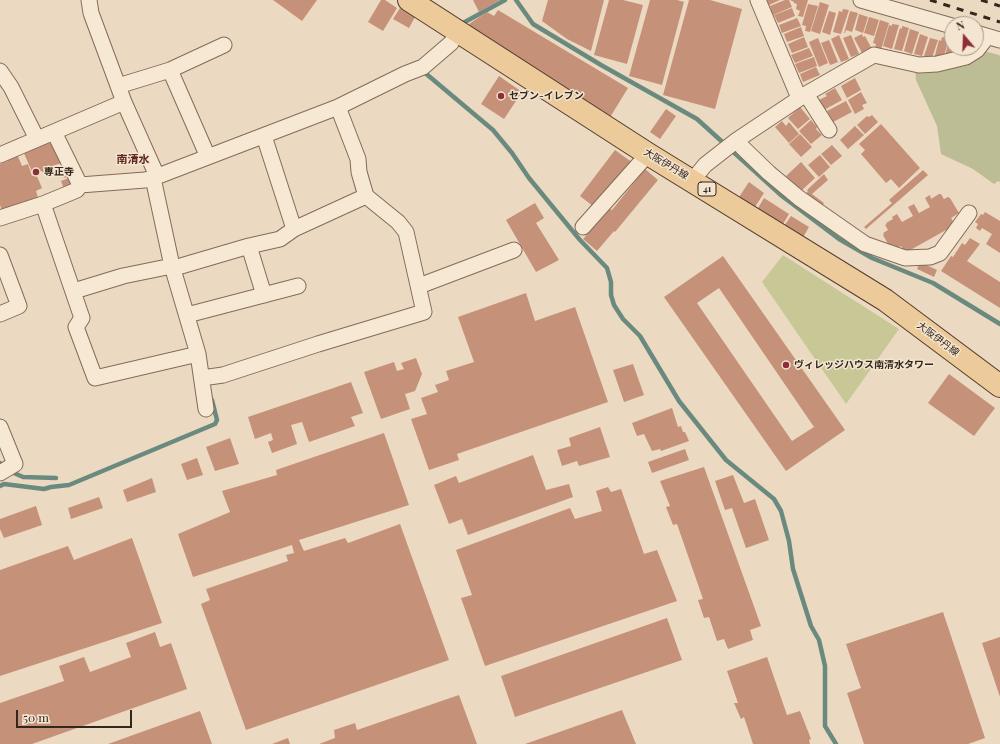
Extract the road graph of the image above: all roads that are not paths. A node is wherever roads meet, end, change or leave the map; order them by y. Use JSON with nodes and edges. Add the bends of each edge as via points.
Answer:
{"nodes":[{"id":1,"x":89,"y":0,"type":"edge"},
{"id":2,"x":409,"y":0,"type":"edge"},
{"id":3,"x":758,"y":0,"type":"edge"},
{"id":4,"x":861,"y":0,"type":"edge"},
{"id":5,"x":944,"y":24,"type":"edge"},
{"id":6,"x":458,"y":32,"type":"junction"},
{"id":7,"x":988,"y":37,"type":"edge"},
{"id":8,"x":224,"y":45,"type":"dead end"},
{"id":9,"x":170,"y":70,"type":"junction"},
{"id":10,"x":0,"y":71,"type":"edge"},
{"id":11,"x":118,"y":86,"type":"junction"},
{"id":12,"x":802,"y":96,"type":"junction"},
{"id":13,"x":122,"y":103,"type":"junction"},
{"id":14,"x":338,"y":107,"type":"junction"},
{"id":15,"x":829,"y":130,"type":"dead end"},
{"id":16,"x":54,"y":132,"type":"junction"},
{"id":17,"x":264,"y":136,"type":"junction"},
{"id":18,"x":37,"y":139,"type":"junction"},
{"id":19,"x":737,"y":140,"type":"junction"},
{"id":20,"x":0,"y":154,"type":"edge"},
{"id":21,"x":648,"y":154,"type":"junction"},
{"id":22,"x":208,"y":157,"type":"junction"},
{"id":23,"x":692,"y":180,"type":"junction"},
{"id":24,"x":154,"y":182,"type":"junction"},
{"id":25,"x":80,"y":185,"type":"junction"},
{"id":26,"x":366,"y":196,"type":"junction"},
{"id":27,"x":43,"y":204,"type":"junction"},
{"id":28,"x":969,"y":213,"type":"dead end"},
{"id":29,"x":0,"y":218,"type":"edge"},
{"id":30,"x":583,"y":227,"type":"dead end"},
{"id":31,"x":294,"y":229,"type":"junction"},
{"id":32,"x":249,"y":246,"type":"junction"},
{"id":33,"x":514,"y":250,"type":"dead end"},
{"id":34,"x":0,"y":255,"type":"edge"},
{"id":35,"x":177,"y":266,"type":"junction"},
{"id":36,"x":298,"y":286,"type":"dead end"},
{"id":37,"x":419,"y":286,"type":"junction"},
{"id":38,"x":74,"y":292,"type":"junction"},
{"id":39,"x":264,"y":295,"type":"junction"},
{"id":40,"x":0,"y":314,"type":"edge"},
{"id":41,"x":191,"y":314,"type":"junction"},
{"id":42,"x":198,"y":354,"type":"junction"},
{"id":43,"x":206,"y":377,"type":"junction"},
{"id":44,"x":1000,"y":386,"type":"edge"},
{"id":45,"x":206,"y":409,"type":"dead end"},
{"id":46,"x":0,"y":427,"type":"edge"},
{"id":47,"x":0,"y":473,"type":"edge"}],
"edges":[{"from":1,"to":11,"type":"street"},
{"from":2,"to":6,"type":"main road","name":"大阪伊丹線","number":"41"},
{"from":3,"to":12,"type":"street"},
{"from":4,"to":5,"type":"street"},
{"from":6,"to":14,"type":"street","via":[[450,43],[423,67]]},
{"from":6,"to":21,"type":"main road","name":"大阪伊丹線","number":"41"},
{"from":7,"to":12,"type":"street","via":[[977,50],[966,57],[937,64],[919,65],[874,54]]},
{"from":8,"to":9,"type":"street"},
{"from":9,"to":11,"type":"street"},
{"from":9,"to":22,"type":"street"},
{"from":10,"to":18,"type":"street","via":[[11,87]]},
{"from":11,"to":13,"type":"street"},
{"from":12,"to":15,"type":"street"},
{"from":12,"to":19,"type":"street"},
{"from":13,"to":16,"type":"street"},
{"from":13,"to":24,"type":"street"},
{"from":14,"to":17,"type":"street"},
{"from":14,"to":26,"type":"street","via":[[358,159]]},
{"from":16,"to":18,"type":"street"},
{"from":16,"to":25,"type":"street"},
{"from":17,"to":22,"type":"street"},
{"from":17,"to":31,"type":"street"},
{"from":18,"to":20,"type":"street"},
{"from":19,"to":23,"type":"street","via":[[705,165]]},
{"from":19,"to":28,"type":"street","via":[[769,173],[799,198],[866,244],[905,258],[930,257],[940,253]]},
{"from":21,"to":23,"type":"main road","name":"大阪伊丹線","number":"41"},
{"from":21,"to":30,"type":"street"},
{"from":22,"to":24,"type":"street"},
{"from":23,"to":44,"type":"main road","name":"大阪伊丹線","number":"41","via":[[885,300]]},
{"from":24,"to":25,"type":"street"},
{"from":24,"to":35,"type":"street"},
{"from":25,"to":27,"type":"street","via":[[77,190]]},
{"from":26,"to":31,"type":"street"},
{"from":26,"to":37,"type":"street","via":[[398,222],[406,232]]},
{"from":27,"to":29,"type":"street"},
{"from":27,"to":38,"type":"street"},
{"from":31,"to":32,"type":"street","via":[[280,239]]},
{"from":32,"to":35,"type":"street"},
{"from":32,"to":39,"type":"street"},
{"from":33,"to":37,"type":"street"},
{"from":34,"to":40,"type":"street","via":[[19,306]]},
{"from":35,"to":38,"type":"street","via":[[123,276]]},
{"from":35,"to":41,"type":"street"},
{"from":36,"to":39,"type":"street"},
{"from":37,"to":43,"type":"street","via":[[424,312],[224,375]]},
{"from":38,"to":42,"type":"street","via":[[82,318],[76,327],[95,378]]},
{"from":39,"to":41,"type":"street"},
{"from":41,"to":42,"type":"street"},
{"from":42,"to":43,"type":"street"},
{"from":43,"to":45,"type":"street"},
{"from":46,"to":47,"type":"street","via":[[15,464]]}]}
